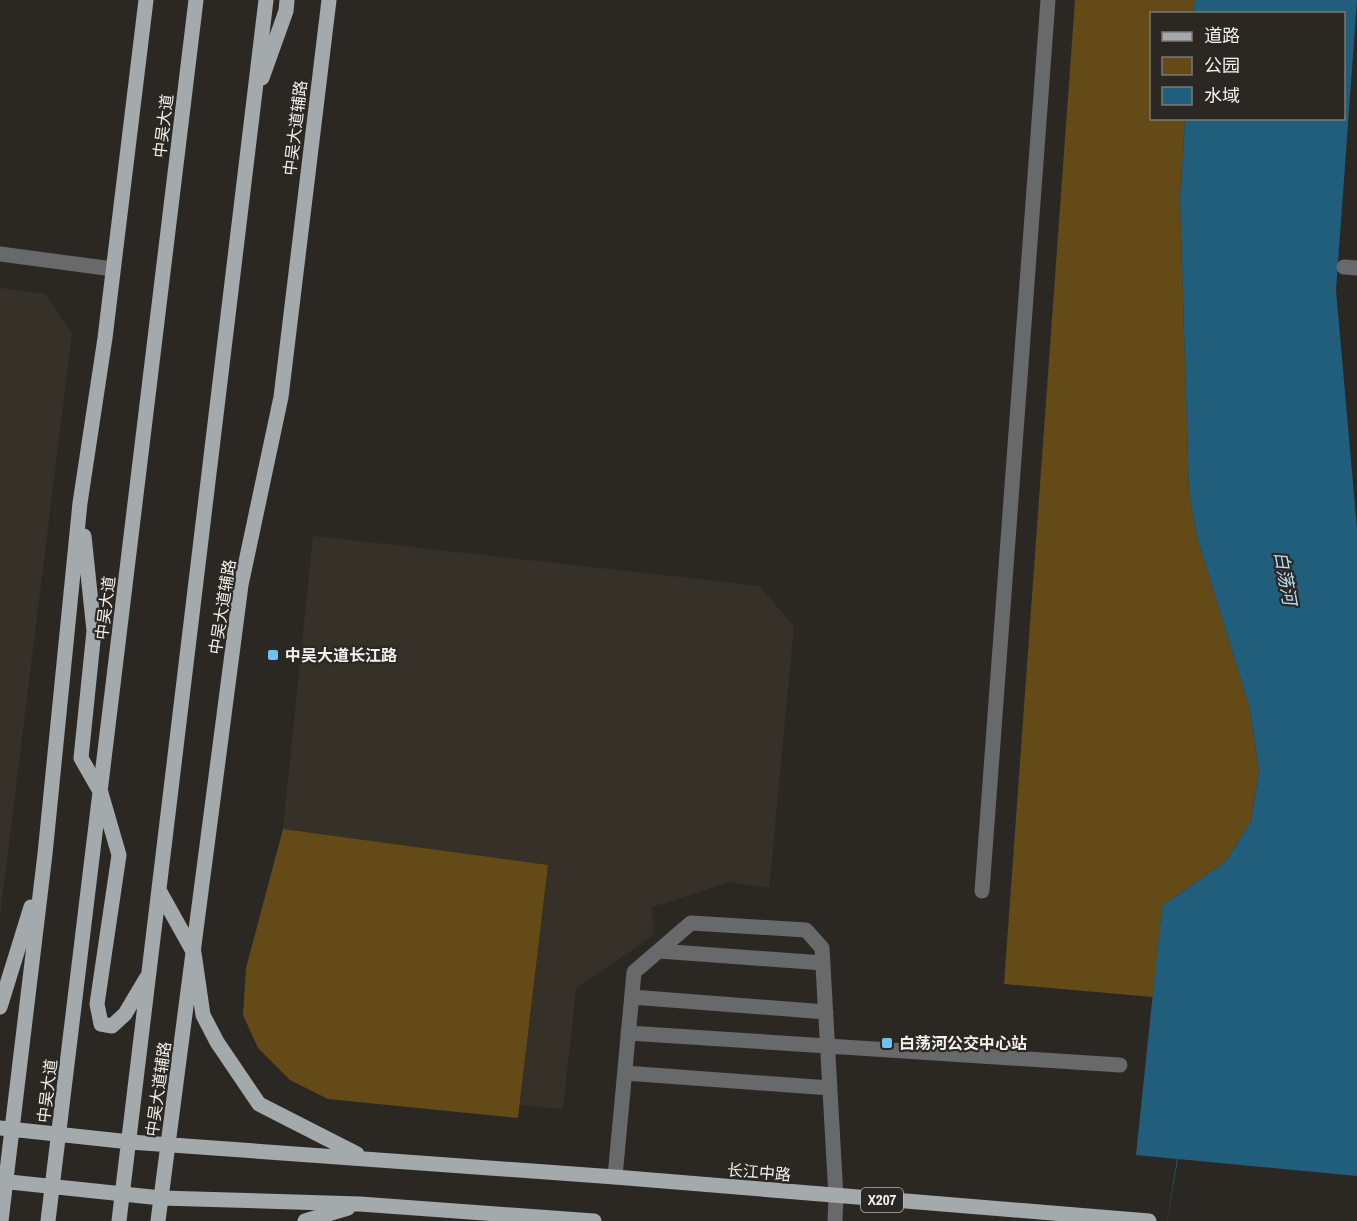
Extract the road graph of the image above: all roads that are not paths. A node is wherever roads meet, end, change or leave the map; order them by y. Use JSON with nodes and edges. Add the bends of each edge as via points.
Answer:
{"nodes":[{"id":1,"x":146,"y":0,"type":"edge"},
{"id":2,"x":152,"y":0,"type":"edge"},
{"id":3,"x":196,"y":0,"type":"edge"},
{"id":4,"x":266,"y":0,"type":"edge"},
{"id":5,"x":287,"y":0,"type":"edge"},
{"id":6,"x":329,"y":0,"type":"edge"},
{"id":7,"x":1048,"y":0,"type":"edge"},
{"id":8,"x":144,"y":18,"type":"junction"},
{"id":9,"x":253,"y":103,"type":"junction"},
{"id":10,"x":0,"y":254,"type":"edge"},
{"id":11,"x":113,"y":269,"type":"junction"},
{"id":12,"x":80,"y":503,"type":"junction"},
{"id":13,"x":101,"y":793,"type":"junction"},
{"id":14,"x":45,"y":854,"type":"junction"},
{"id":15,"x":982,"y":891,"type":"dead end"},
{"id":16,"x":160,"y":892,"type":"junction"},
{"id":17,"x":659,"y":951,"type":"junction"},
{"id":18,"x":194,"y":953,"type":"junction"},
{"id":19,"x":823,"y":963,"type":"junction"},
{"id":20,"x":150,"y":971,"type":"junction"},
{"id":21,"x":632,"y":997,"type":"junction"},
{"id":22,"x":0,"y":1007,"type":"edge"},
{"id":23,"x":826,"y":1012,"type":"junction"},
{"id":24,"x":628,"y":1033,"type":"junction"},
{"id":25,"x":828,"y":1048,"type":"junction"},
{"id":26,"x":1120,"y":1065,"type":"dead end"},
{"id":27,"x":625,"y":1073,"type":"junction"},
{"id":28,"x":830,"y":1088,"type":"junction"},
{"id":29,"x":6,"y":1128,"type":"edge"},
{"id":30,"x":60,"y":1135,"type":"junction"},
{"id":31,"x":130,"y":1142,"type":"junction"},
{"id":32,"x":169,"y":1144,"type":"junction"},
{"id":33,"x":365,"y":1158,"type":"junction"},
{"id":34,"x":615,"y":1177,"type":"junction"},
{"id":35,"x":3,"y":1181,"type":"edge"},
{"id":36,"x":53,"y":1188,"type":"junction"},
{"id":37,"x":123,"y":1194,"type":"junction"},
{"id":38,"x":837,"y":1197,"type":"junction"},
{"id":39,"x":161,"y":1198,"type":"junction"},
{"id":40,"x":360,"y":1204,"type":"junction"},
{"id":41,"x":1,"y":1221,"type":"edge"},
{"id":42,"x":48,"y":1221,"type":"edge"},
{"id":43,"x":119,"y":1221,"type":"edge"},
{"id":44,"x":158,"y":1221,"type":"edge"},
{"id":45,"x":305,"y":1221,"type":"edge"},
{"id":46,"x":594,"y":1221,"type":"edge"},
{"id":47,"x":835,"y":1221,"type":"edge"},
{"id":48,"x":1149,"y":1221,"type":"edge"}],
"edges":[{"from":1,"to":8,"type":"main road"},
{"from":2,"to":8,"type":"main road"},
{"from":3,"to":13,"type":"main road","name":"中吴大道"},
{"from":4,"to":9,"type":"main road"},
{"from":5,"to":9,"type":"main road"},
{"from":6,"to":18,"type":"main road","name":"中吴大道辅路","via":[[281,397],[242,585]]},
{"from":7,"to":15,"type":"street"},
{"from":8,"to":11,"type":"main road"},
{"from":9,"to":16,"type":"main road"},
{"from":10,"to":11,"type":"street"},
{"from":11,"to":12,"type":"main road"},
{"from":12,"to":13,"type":"main road","via":[[94,631],[81,758]]},
{"from":12,"to":14,"type":"main road"},
{"from":13,"to":20,"type":"main road","via":[[119,855],[97,1004],[101,1024],[111,1026],[124,1014]]},
{"from":13,"to":30,"type":"main road","name":"中吴大道"},
{"from":14,"to":22,"type":"main road"},
{"from":14,"to":29,"type":"main road"},
{"from":16,"to":18,"type":"main road"},
{"from":16,"to":20,"type":"main road"},
{"from":17,"to":19,"type":"street"},
{"from":17,"to":19,"type":"street","via":[[691,922],[806,930],[822,948]]},
{"from":17,"to":21,"type":"street","via":[[634,972]]},
{"from":18,"to":32,"type":"main road","name":"中吴大道辅路"},
{"from":18,"to":33,"type":"main road","via":[[203,1015],[259,1104]]},
{"from":19,"to":23,"type":"street"},
{"from":20,"to":31,"type":"main road"},
{"from":21,"to":23,"type":"street"},
{"from":21,"to":24,"type":"street"},
{"from":23,"to":25,"type":"street"},
{"from":24,"to":25,"type":"street"},
{"from":24,"to":27,"type":"street"},
{"from":25,"to":26,"type":"street"},
{"from":25,"to":28,"type":"street"},
{"from":27,"to":28,"type":"street"},
{"from":27,"to":34,"type":"street"},
{"from":28,"to":38,"type":"street"},
{"from":29,"to":30,"type":"main road","name":"长江中路"},
{"from":29,"to":35,"type":"main road"},
{"from":30,"to":31,"type":"main road","name":"长江中路"},
{"from":30,"to":36,"type":"main road","name":"中吴大道"},
{"from":31,"to":32,"type":"main road","name":"长江中路"},
{"from":31,"to":37,"type":"main road"},
{"from":32,"to":33,"type":"main road","name":"长江中路"},
{"from":32,"to":39,"type":"main road","name":"中吴大道辅路"},
{"from":33,"to":34,"type":"main road","name":"长江中路","number":"X207"},
{"from":34,"to":38,"type":"main road","name":"长江中路","number":"X207"},
{"from":35,"to":36,"type":"main road"},
{"from":35,"to":41,"type":"main road"},
{"from":36,"to":37,"type":"main road"},
{"from":36,"to":42,"type":"main road","name":"中吴大道"},
{"from":37,"to":39,"type":"main road"},
{"from":37,"to":43,"type":"main road"},
{"from":38,"to":47,"type":"street"},
{"from":38,"to":48,"type":"main road","name":"长江中路","number":"X207"},
{"from":39,"to":40,"type":"main road"},
{"from":39,"to":44,"type":"main road","name":"中吴大道辅路"},
{"from":40,"to":45,"type":"main road"},
{"from":40,"to":46,"type":"main road"}]}
